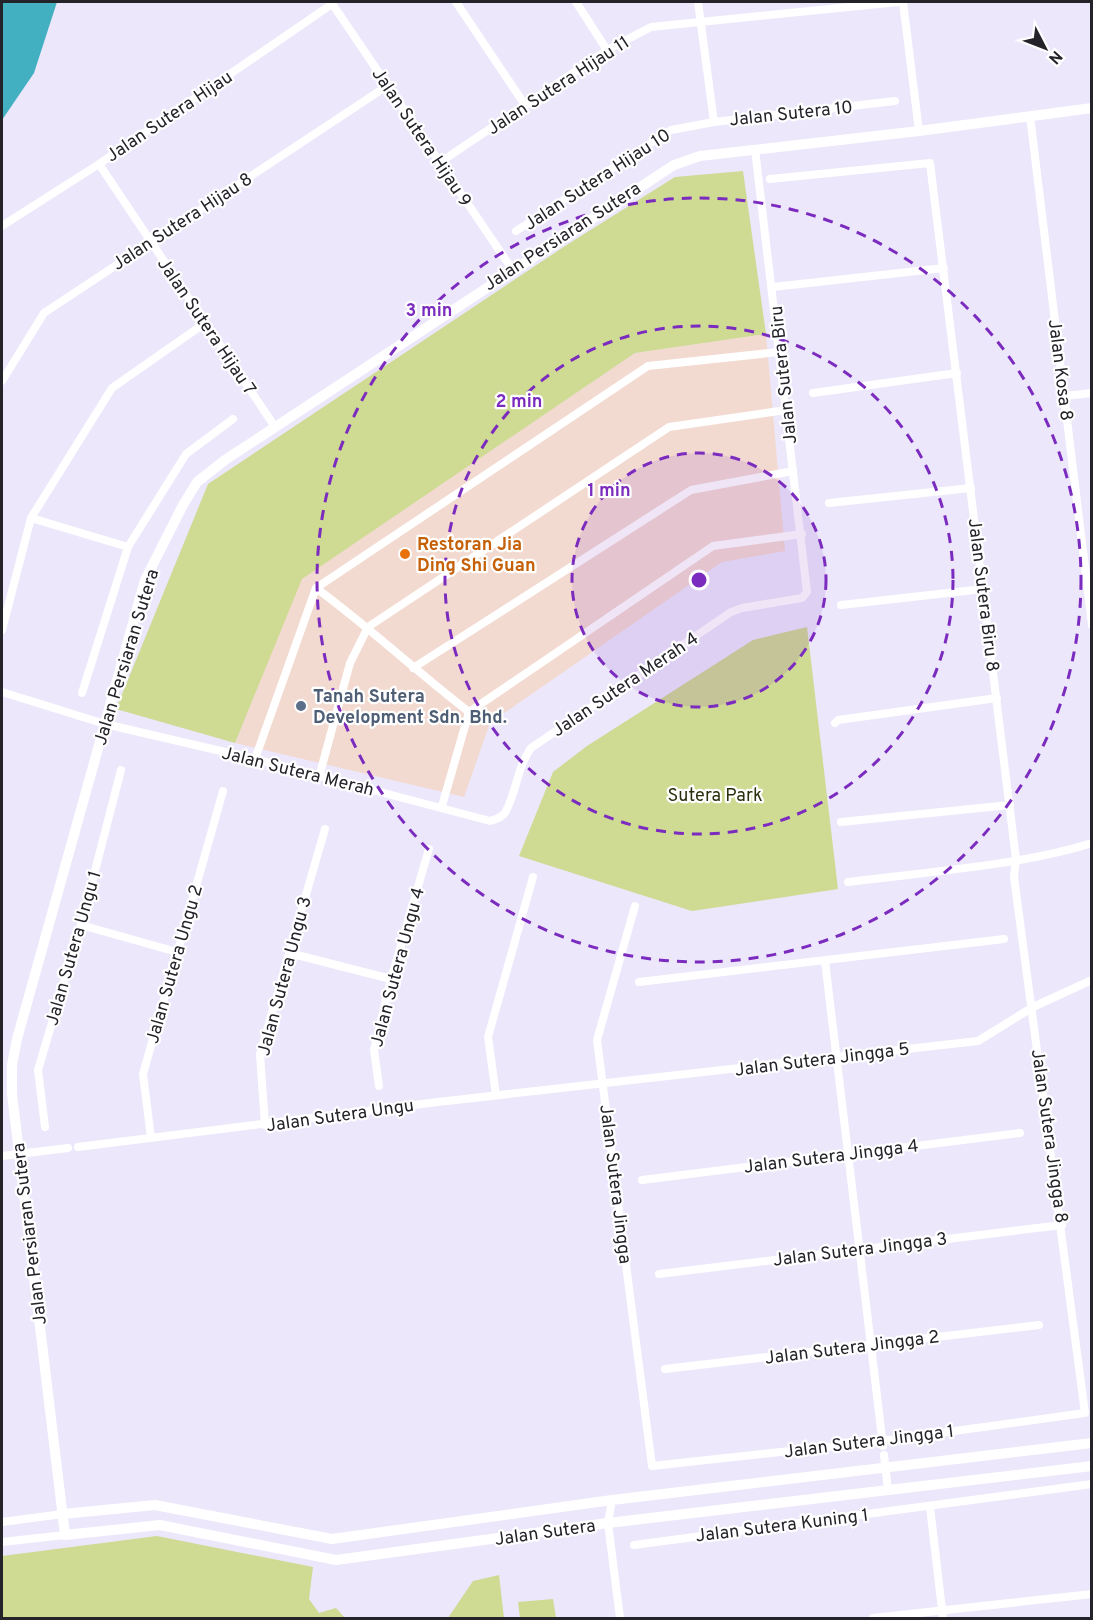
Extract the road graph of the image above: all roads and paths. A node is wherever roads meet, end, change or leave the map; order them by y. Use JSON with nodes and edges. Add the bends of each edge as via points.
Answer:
{"nodes":[{"id":1,"x":456,"y":2,"type":"edge"},
{"id":2,"x":576,"y":2,"type":"edge"},
{"id":3,"x":698,"y":2,"type":"edge"},
{"id":4,"x":800,"y":2,"type":"edge"},
{"id":5,"x":900,"y":2,"type":"edge"},
{"id":6,"x":332,"y":3,"type":"edge"},
{"id":7,"x":801,"y":13,"type":"junction"},
{"id":8,"x":702,"y":23,"type":"junction"},
{"id":9,"x":607,"y":50,"type":"junction"},
{"id":10,"x":387,"y":86,"type":"junction"},
{"id":11,"x":895,"y":101,"type":"dead end"},
{"id":12,"x":525,"y":105,"type":"junction"},
{"id":13,"x":1092,"y":108,"type":"edge"},
{"id":14,"x":1030,"y":116,"type":"junction"},
{"id":15,"x":714,"y":122,"type":"junction"},
{"id":16,"x":919,"y":131,"type":"junction"},
{"id":17,"x":755,"y":149,"type":"junction"},
{"id":18,"x":440,"y":163,"type":"junction"},
{"id":19,"x":99,"y":164,"type":"junction"},
{"id":20,"x":770,"y":179,"type":"dead end"},
{"id":21,"x":2,"y":226,"type":"edge"},
{"id":22,"x":516,"y":231,"type":"dead end"},
{"id":23,"x":151,"y":241,"type":"junction"},
{"id":24,"x":944,"y":268,"type":"junction"},
{"id":25,"x":512,"y":269,"type":"junction"},
{"id":26,"x":773,"y":287,"type":"junction"},
{"id":27,"x":206,"y":323,"type":"junction"},
{"id":28,"x":779,"y":352,"type":"junction"},
{"id":29,"x":957,"y":373,"type":"junction"},
{"id":30,"x":2,"y":381,"type":"edge"},
{"id":31,"x":813,"y":393,"type":"dead end"},
{"id":32,"x":1092,"y":393,"type":"edge"},
{"id":33,"x":1064,"y":396,"type":"junction"},
{"id":34,"x":786,"y":410,"type":"junction"},
{"id":35,"x":233,"y":419,"type":"dead end"},
{"id":36,"x":274,"y":428,"type":"junction"},
{"id":37,"x":794,"y":471,"type":"junction"},
{"id":38,"x":971,"y":488,"type":"junction"},
{"id":39,"x":829,"y":503,"type":"dead end"},
{"id":40,"x":31,"y":518,"type":"junction"},
{"id":41,"x":802,"y":534,"type":"junction"},
{"id":42,"x":128,"y":547,"type":"junction"},
{"id":43,"x":1089,"y":577,"type":"edge"},
{"id":44,"x":316,"y":588,"type":"junction"},
{"id":45,"x":983,"y":589,"type":"junction"},
{"id":46,"x":802,"y":598,"type":"joint"},
{"id":47,"x":841,"y":605,"type":"dead end"},
{"id":48,"x":1092,"y":625,"type":"edge"},
{"id":49,"x":368,"y":627,"type":"junction"},
{"id":50,"x":2,"y":630,"type":"edge"},
{"id":51,"x":413,"y":668,"type":"junction"},
{"id":52,"x":2,"y":692,"type":"edge"},
{"id":53,"x":82,"y":693,"type":"dead end"},
{"id":54,"x":997,"y":698,"type":"junction"},
{"id":55,"x":470,"y":712,"type":"junction"},
{"id":56,"x":835,"y":723,"type":"dead end"},
{"id":57,"x":105,"y":724,"type":"junction"},
{"id":58,"x":255,"y":759,"type":"junction"},
{"id":59,"x":122,"y":770,"type":"dead end"},
{"id":60,"x":320,"y":777,"type":"junction"},
{"id":61,"x":223,"y":791,"type":"dead end"},
{"id":62,"x":1010,"y":805,"type":"junction"},
{"id":63,"x":442,"y":806,"type":"junction"},
{"id":64,"x":490,"y":821,"type":"joint"},
{"id":65,"x":841,"y":822,"type":"dead end"},
{"id":66,"x":325,"y":829,"type":"dead end"},
{"id":67,"x":1092,"y":843,"type":"edge"},
{"id":68,"x":429,"y":849,"type":"dead end"},
{"id":69,"x":1016,"y":859,"type":"junction"},
{"id":70,"x":533,"y":877,"type":"dead end"},
{"id":71,"x":848,"y":882,"type":"dead end"},
{"id":72,"x":635,"y":906,"type":"dead end"},
{"id":73,"x":81,"y":925,"type":"junction"},
{"id":74,"x":1004,"y":939,"type":"dead end"},
{"id":75,"x":177,"y":952,"type":"junction"},
{"id":76,"x":289,"y":953,"type":"junction"},
{"id":77,"x":825,"y":961,"type":"junction"},
{"id":78,"x":391,"y":979,"type":"junction"},
{"id":79,"x":1092,"y":980,"type":"edge"},
{"id":80,"x":639,"y":982,"type":"dead end"},
{"id":81,"x":1033,"y":1007,"type":"junction"},
{"id":82,"x":835,"y":1057,"type":"junction"},
{"id":83,"x":603,"y":1084,"type":"junction"},
{"id":84,"x":379,"y":1086,"type":"dead end"},
{"id":85,"x":496,"y":1095,"type":"junction"},
{"id":86,"x":265,"y":1125,"type":"junction"},
{"id":87,"x":45,"y":1127,"type":"dead end"},
{"id":88,"x":1020,"y":1133,"type":"dead end"},
{"id":89,"x":151,"y":1138,"type":"junction"},
{"id":90,"x":847,"y":1153,"type":"junction"},
{"id":91,"x":20,"y":1154,"type":"junction"},
{"id":92,"x":2,"y":1156,"type":"edge"},
{"id":93,"x":642,"y":1180,"type":"dead end"},
{"id":94,"x":1062,"y":1225,"type":"junction"},
{"id":95,"x":859,"y":1249,"type":"junction"},
{"id":96,"x":659,"y":1274,"type":"dead end"},
{"id":97,"x":1040,"y":1325,"type":"dead end"},
{"id":98,"x":870,"y":1344,"type":"junction"},
{"id":99,"x":665,"y":1369,"type":"dead end"},
{"id":100,"x":1085,"y":1413,"type":"joint"},
{"id":101,"x":1092,"y":1443,"type":"edge"},
{"id":102,"x":883,"y":1447,"type":"junction"},
{"id":103,"x":652,"y":1466,"type":"joint"},
{"id":104,"x":1092,"y":1466,"type":"edge"},
{"id":105,"x":886,"y":1468,"type":"junction"},
{"id":106,"x":1092,"y":1484,"type":"edge"},
{"id":107,"x":888,"y":1490,"type":"junction"},
{"id":108,"x":612,"y":1500,"type":"junction"},
{"id":109,"x":930,"y":1507,"type":"junction"},
{"id":110,"x":63,"y":1514,"type":"junction"},
{"id":111,"x":2,"y":1522,"type":"edge"},
{"id":112,"x":608,"y":1523,"type":"junction"},
{"id":113,"x":65,"y":1534,"type":"junction"},
{"id":114,"x":2,"y":1542,"type":"edge"},
{"id":115,"x":634,"y":1545,"type":"dead end"},
{"id":116,"x":1092,"y":1594,"type":"edge"},
{"id":117,"x":942,"y":1615,"type":"edge"},
{"id":118,"x":620,"y":1618,"type":"edge"},
{"id":119,"x":873,"y":1618,"type":"edge"}],
"edges":[{"from":1,"to":12,"type":"street"},
{"from":2,"to":9,"type":"street"},
{"from":3,"to":8,"type":"street","name":"Jalan Sutera 10"},
{"from":4,"to":7,"type":"street"},
{"from":5,"to":7,"type":"street","name":"Jalan Sutera Hijau 11"},
{"from":5,"to":16,"type":"street"},
{"from":6,"to":10,"type":"street","name":"Jalan Sutera Hijau 9"},
{"from":6,"to":19,"type":"street","name":"Jalan Sutera Hijau"},
{"from":7,"to":8,"type":"street","name":"Jalan Sutera Hijau 11"},
{"from":8,"to":9,"type":"street","name":"Jalan Sutera Hijau 11","via":[[651,27]]},
{"from":8,"to":15,"type":"street","name":"Jalan Sutera 10"},
{"from":9,"to":12,"type":"street","name":"Jalan Sutera Hijau 11"},
{"from":10,"to":18,"type":"street","name":"Jalan Sutera Hijau 9"},
{"from":10,"to":23,"type":"street","name":"Jalan Sutera Hijau 8"},
{"from":11,"to":15,"type":"street","name":"Jalan Sutera 10"},
{"from":12,"to":18,"type":"street","name":"Jalan Sutera Hijau 11"},
{"from":13,"to":14,"type":"street","name":"Jalan Persiaran Sutera"},
{"from":14,"to":16,"type":"street","name":"Jalan Persiaran Sutera"},
{"from":14,"to":33,"type":"street","name":"Jalan Kosa 8"},
{"from":15,"to":22,"type":"street","name":"Jalan Sutera Hijau 10","via":[[671,130]]},
{"from":16,"to":17,"type":"street","name":"Jalan Persiaran Sutera"},
{"from":17,"to":25,"type":"street","name":"Jalan Persiaran Sutera","via":[[700,156],[674,165]]},
{"from":17,"to":26,"type":"street","name":"Jalan Sutera Biru"},
{"from":18,"to":25,"type":"street","name":"Jalan Sutera Hijau 9"},
{"from":19,"to":21,"type":"street","name":"Jalan Sutera Hijau"},
{"from":19,"to":23,"type":"street","name":"Jalan Sutera Hijau 7"},
{"from":20,"to":24,"type":"street","name":"Jalan Sutera Biru 8","via":[[930,163]]},
{"from":23,"to":27,"type":"street","name":"Jalan Sutera Hijau 7"},
{"from":23,"to":30,"type":"street","name":"Jalan Sutera Hijau 8","via":[[44,313]]},
{"from":24,"to":26,"type":"street"},
{"from":24,"to":29,"type":"street","name":"Jalan Sutera Biru 8"},
{"from":25,"to":36,"type":"street","name":"Jalan Persiaran Sutera"},
{"from":26,"to":28,"type":"street","name":"Jalan Sutera Biru"},
{"from":27,"to":36,"type":"street","name":"Jalan Sutera Hijau 7"},
{"from":27,"to":40,"type":"street","via":[[112,388]]},
{"from":28,"to":34,"type":"street","name":"Jalan Sutera Biru"},
{"from":28,"to":44,"type":"street","via":[[648,366]]},
{"from":29,"to":31,"type":"street"},
{"from":29,"to":38,"type":"street","name":"Jalan Sutera Biru 8"},
{"from":32,"to":33,"type":"street"},
{"from":33,"to":43,"type":"street","name":"Jalan Kosa 8"},
{"from":34,"to":37,"type":"street","name":"Jalan Sutera Biru"},
{"from":34,"to":49,"type":"street","via":[[669,427]]},
{"from":35,"to":42,"type":"street","via":[[186,454]]},
{"from":36,"to":57,"type":"street","name":"Jalan Persiaran Sutera","via":[[197,482],[183,505],[145,580]]},
{"from":37,"to":41,"type":"street","name":"Jalan Sutera Biru"},
{"from":37,"to":51,"type":"street","via":[[692,490]]},
{"from":38,"to":39,"type":"street"},
{"from":38,"to":45,"type":"street","name":"Jalan Sutera Biru 8"},
{"from":40,"to":42,"type":"street"},
{"from":40,"to":50,"type":"street"},
{"from":41,"to":46,"type":"street","name":"Jalan Sutera Biru","via":[[807,587]]},
{"from":41,"to":55,"type":"street","via":[[713,546]]},
{"from":42,"to":53,"type":"street"},
{"from":43,"to":48,"type":"street","name":"Jalan Kosa 8"},
{"from":44,"to":49,"type":"street"},
{"from":44,"to":58,"type":"street"},
{"from":45,"to":47,"type":"street"},
{"from":45,"to":54,"type":"street","name":"Jalan Sutera Biru 8"},
{"from":46,"to":64,"type":"street","name":"Jalan Sutera Merah 4","via":[[731,612],[531,748],[520,768],[506,813]]},
{"from":49,"to":51,"type":"street"},
{"from":49,"to":60,"type":"street","via":[[350,663]]},
{"from":51,"to":55,"type":"street"},
{"from":52,"to":57,"type":"street"},
{"from":54,"to":56,"type":"street"},
{"from":54,"to":62,"type":"street","name":"Jalan Sutera Biru 8"},
{"from":55,"to":63,"type":"street"},
{"from":57,"to":58,"type":"street","name":"Jalan Sutera Merah"},
{"from":57,"to":91,"type":"street","name":"Jalan Persiaran Sutera","via":[[17,1039],[12,1094]]},
{"from":58,"to":60,"type":"street","name":"Jalan Sutera Merah"},
{"from":59,"to":73,"type":"street","name":"Jalan Sutera Ungu 1"},
{"from":60,"to":63,"type":"street","name":"Jalan Sutera Merah"},
{"from":61,"to":75,"type":"street","name":"Jalan Sutera Ungu 2"},
{"from":62,"to":65,"type":"street"},
{"from":62,"to":69,"type":"street","name":"Jalan Sutera Biru 8"},
{"from":63,"to":64,"type":"street","name":"Jalan Sutera Merah"},
{"from":66,"to":76,"type":"street","name":"Jalan Sutera Ungu 3"},
{"from":67,"to":69,"type":"street"},
{"from":68,"to":78,"type":"street","name":"Jalan Sutera Ungu 4"},
{"from":69,"to":71,"type":"street"},
{"from":69,"to":81,"type":"street","name":"Jalan Sutera Jingga 8","via":[[1014,877]]},
{"from":70,"to":85,"type":"street","via":[[488,1037]]},
{"from":72,"to":83,"type":"street","name":"Jalan Sutera Jingga","via":[[597,1040]]},
{"from":73,"to":75,"type":"street"},
{"from":73,"to":87,"type":"street","name":"Jalan Sutera Ungu 1","via":[[38,1071]]},
{"from":74,"to":77,"type":"street"},
{"from":75,"to":89,"type":"street","name":"Jalan Sutera Ungu 2","via":[[143,1074]]},
{"from":76,"to":78,"type":"street"},
{"from":76,"to":86,"type":"street","name":"Jalan Sutera Ungu 3","via":[[260,1054]]},
{"from":77,"to":80,"type":"street"},
{"from":77,"to":82,"type":"street"},
{"from":78,"to":84,"type":"street","name":"Jalan Sutera Ungu 4","via":[[374,1050]]},
{"from":79,"to":81,"type":"street","name":"Jalan Sutera Jingga 5"},
{"from":81,"to":82,"type":"street","name":"Jalan Sutera Jingga 5","via":[[978,1041]]},
{"from":81,"to":94,"type":"street","name":"Jalan Sutera Jingga 8"},
{"from":82,"to":83,"type":"street","name":"Jalan Sutera Jingga 5"},
{"from":82,"to":90,"type":"street"},
{"from":83,"to":85,"type":"street","name":"Jalan Sutera Ungu"},
{"from":83,"to":103,"type":"street","name":"Jalan Sutera Jingga"},
{"from":85,"to":86,"type":"street","name":"Jalan Sutera Ungu"},
{"from":86,"to":89,"type":"street","name":"Jalan Sutera Ungu"},
{"from":88,"to":90,"type":"street","name":"Jalan Sutera Jingga 4"},
{"from":89,"to":91,"type":"street","name":"Jalan Sutera Ungu"},
{"from":90,"to":93,"type":"street","name":"Jalan Sutera Jingga 4"},
{"from":90,"to":95,"type":"street"},
{"from":91,"to":92,"type":"street","name":"Jalan Sutera Ungu"},
{"from":91,"to":110,"type":"street","name":"Jalan Persiaran Sutera"},
{"from":94,"to":95,"type":"street","name":"Jalan Sutera Jingga 3"},
{"from":94,"to":100,"type":"street","name":"Jalan Sutera Jingga 8"},
{"from":95,"to":96,"type":"street","name":"Jalan Sutera Jingga 3"},
{"from":95,"to":98,"type":"street"},
{"from":97,"to":98,"type":"street","name":"Jalan Sutera Jingga 2"},
{"from":98,"to":99,"type":"street","name":"Jalan Sutera Jingga 2"},
{"from":98,"to":102,"type":"street"},
{"from":100,"to":102,"type":"street","name":"Jalan Sutera Jingga 1"},
{"from":101,"to":105,"type":"street","name":"Jalan Sutera"},
{"from":102,"to":103,"type":"street","name":"Jalan Sutera Jingga 1"},
{"from":102,"to":105,"type":"street"},
{"from":104,"to":107,"type":"street","name":"Jalan Sutera"},
{"from":105,"to":107,"type":"street"},
{"from":105,"to":108,"type":"street","name":"Jalan Sutera"},
{"from":106,"to":109,"type":"street","name":"Jalan Sutera Kuning 1"},
{"from":107,"to":112,"type":"street","name":"Jalan Sutera"},
{"from":108,"to":110,"type":"street","name":"Jalan Sutera","via":[[332,1539],[155,1505]]},
{"from":108,"to":112,"type":"street"},
{"from":109,"to":115,"type":"street","name":"Jalan Sutera Kuning 1"},
{"from":109,"to":117,"type":"street"},
{"from":110,"to":111,"type":"street","name":"Jalan Sutera"},
{"from":110,"to":113,"type":"street","name":"Jalan Persiaran Sutera"},
{"from":112,"to":113,"type":"street","name":"Jalan Sutera","via":[[336,1560],[160,1525]]},
{"from":112,"to":118,"type":"street"},
{"from":113,"to":114,"type":"street","name":"Jalan Sutera"},
{"from":116,"to":117,"type":"street"},
{"from":117,"to":119,"type":"street"}]}
